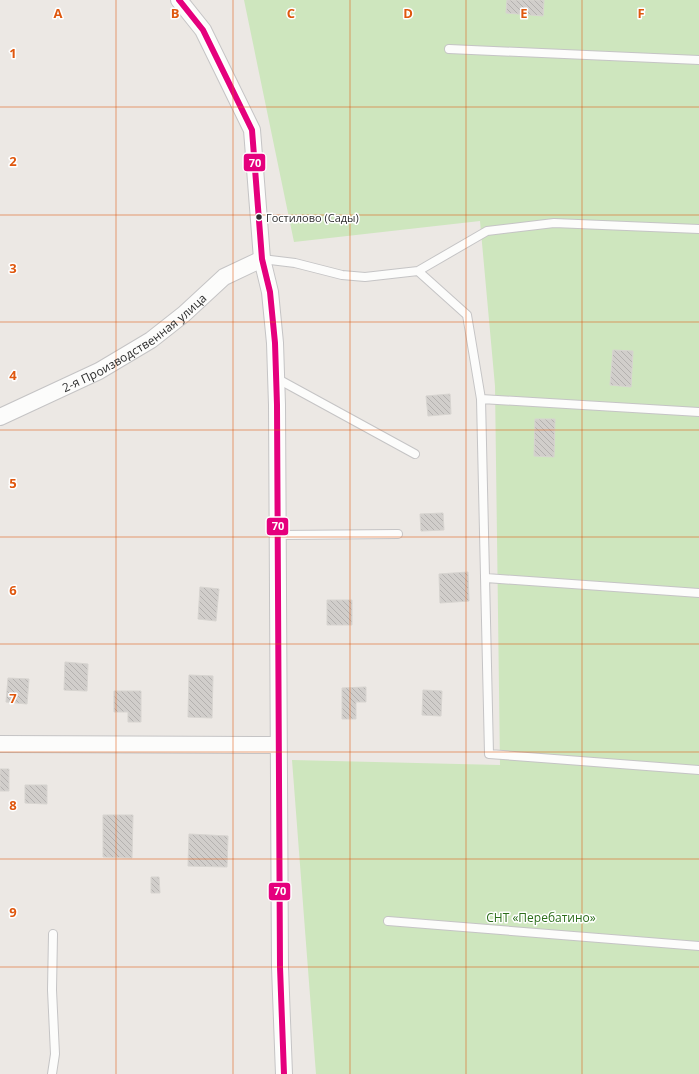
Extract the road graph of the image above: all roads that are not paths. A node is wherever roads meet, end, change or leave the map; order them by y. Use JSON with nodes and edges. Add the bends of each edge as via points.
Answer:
{"nodes":[{"id":1,"x":178,"y":0,"type":"edge"},
{"id":2,"x":449,"y":49,"type":"dead end"},
{"id":3,"x":699,"y":60,"type":"edge"},
{"id":4,"x":699,"y":229,"type":"edge"},
{"id":5,"x":262,"y":259,"type":"junction"},
{"id":6,"x":418,"y":271,"type":"junction"},
{"id":7,"x":276,"y":378,"type":"junction"},
{"id":8,"x":481,"y":399,"type":"junction"},
{"id":9,"x":699,"y":412,"type":"edge"},
{"id":10,"x":0,"y":417,"type":"edge"},
{"id":11,"x":415,"y":454,"type":"dead end"},
{"id":12,"x":398,"y":534,"type":"dead end"},
{"id":13,"x":278,"y":535,"type":"junction"},
{"id":14,"x":486,"y":578,"type":"junction"},
{"id":15,"x":699,"y":593,"type":"edge"},
{"id":16,"x":0,"y":744,"type":"edge"},
{"id":17,"x":278,"y":746,"type":"junction"},
{"id":18,"x":699,"y":770,"type":"edge"},
{"id":19,"x":388,"y":921,"type":"dead end"},
{"id":20,"x":52,"y":934,"type":"dead end"},
{"id":21,"x":699,"y":946,"type":"edge"},
{"id":22,"x":52,"y":1074,"type":"edge"},
{"id":23,"x":284,"y":1074,"type":"edge"}],
"edges":[{"from":1,"to":5,"type":"street","via":[[203,30],[252,130]]},
{"from":2,"to":3,"type":"lane"},
{"from":4,"to":6,"type":"lane","via":[[554,223],[487,231]]},
{"from":5,"to":6,"type":"lane","via":[[364,277]]},
{"from":5,"to":7,"type":"street","via":[[270,292]]},
{"from":5,"to":10,"type":"street","name":"2-я Производственная улица","via":[[224,277],[151,340],[100,370]]},
{"from":6,"to":8,"type":"lane","via":[[467,315]]},
{"from":7,"to":11,"type":"lane"},
{"from":7,"to":13,"type":"street"},
{"from":8,"to":9,"type":"lane"},
{"from":8,"to":14,"type":"lane"},
{"from":12,"to":13,"type":"lane"},
{"from":13,"to":17,"type":"street"},
{"from":14,"to":15,"type":"lane"},
{"from":14,"to":18,"type":"lane","via":[[489,754]]},
{"from":16,"to":17,"type":"street"},
{"from":17,"to":23,"type":"street","via":[[280,967]]},
{"from":19,"to":21,"type":"lane"},
{"from":20,"to":22,"type":"lane","via":[[55,1054]]}]}
